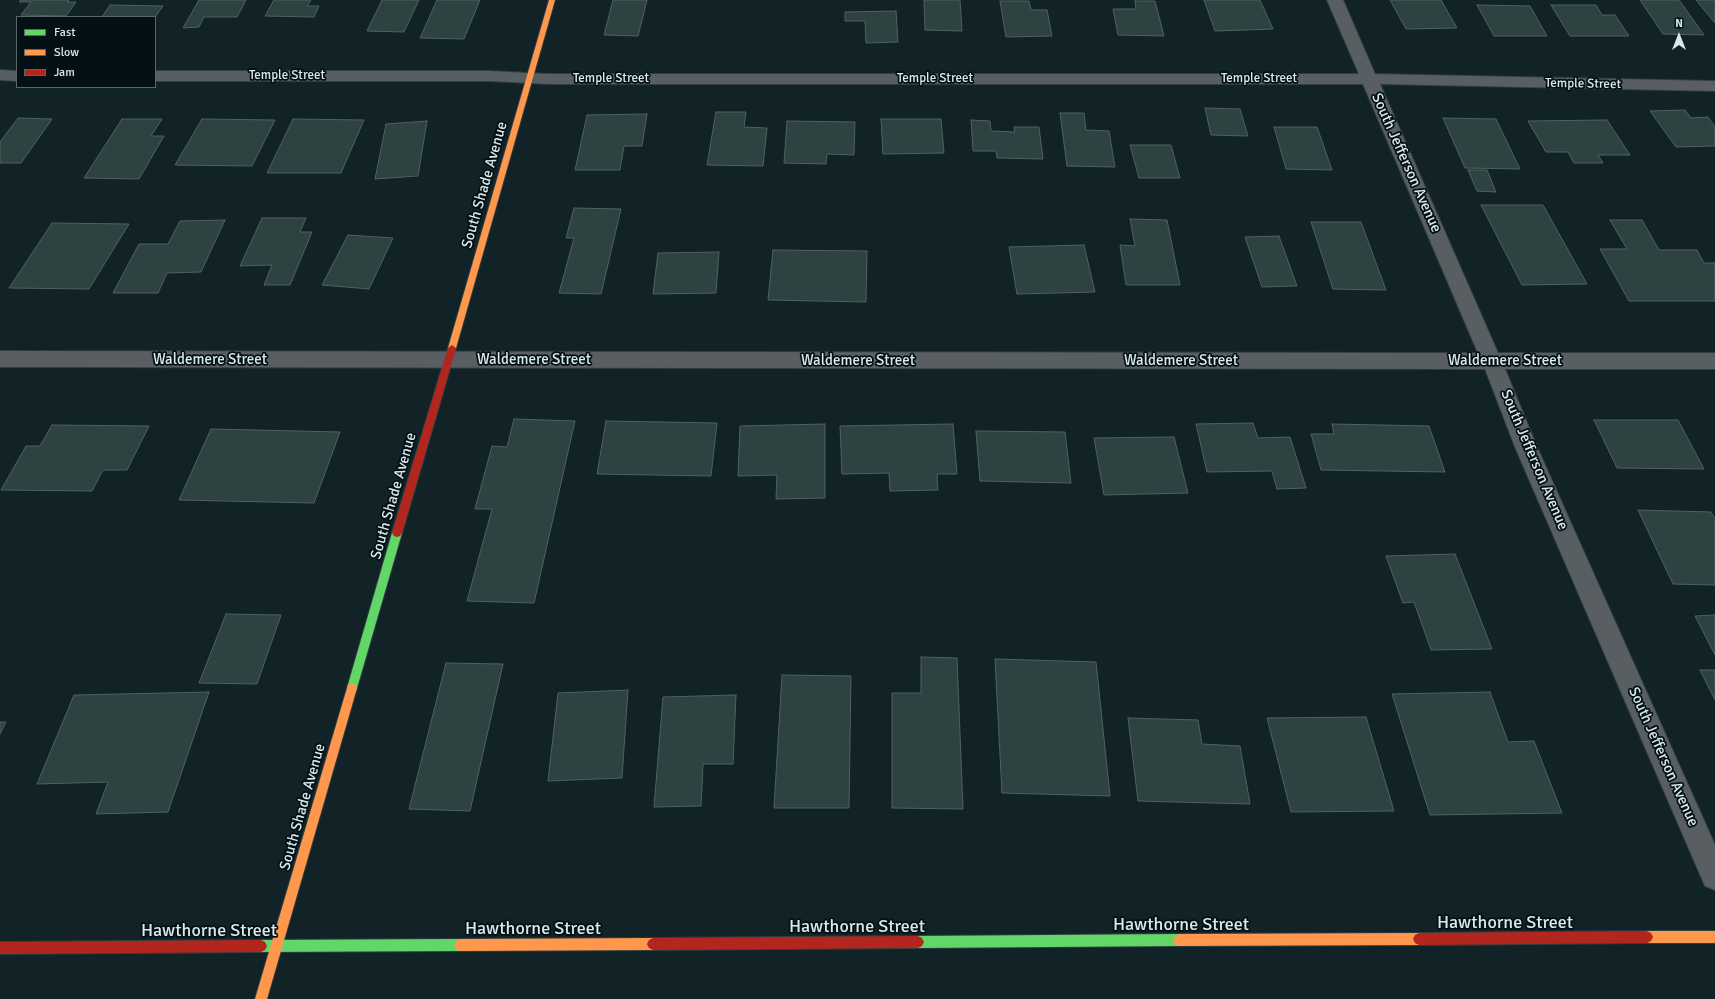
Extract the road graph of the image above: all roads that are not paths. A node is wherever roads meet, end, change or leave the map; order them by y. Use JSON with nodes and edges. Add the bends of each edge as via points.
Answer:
{"nodes":[{"id":1,"x":552,"y":0,"type":"edge"},
{"id":2,"x":1335,"y":0,"type":"edge"},
{"id":3,"x":0,"y":76,"type":"edge"},
{"id":4,"x":16,"y":76,"type":"edge"},
{"id":5,"x":156,"y":76,"type":"edge"},
{"id":6,"x":532,"y":77,"type":"junction"},
{"id":7,"x":1369,"y":79,"type":"junction"},
{"id":8,"x":1715,"y":86,"type":"edge"},
{"id":9,"x":0,"y":359,"type":"edge"},
{"id":10,"x":448,"y":360,"type":"junction"},
{"id":11,"x":1715,"y":361,"type":"edge"},
{"id":12,"x":1492,"y":362,"type":"junction"},
{"id":13,"x":1715,"y":876,"type":"edge"},
{"id":14,"x":1715,"y":937,"type":"edge"},
{"id":15,"x":276,"y":947,"type":"junction"},
{"id":16,"x":0,"y":948,"type":"edge"},
{"id":17,"x":261,"y":999,"type":"edge"}],
"edges":[{"from":1,"to":6,"type":"street","name":"South Shade Avenue"},
{"from":2,"to":7,"type":"street","name":"South Jefferson Avenue"},
{"from":3,"to":4,"type":"street"},
{"from":5,"to":6,"type":"street","name":"Temple Street"},
{"from":6,"to":7,"type":"street","name":"Temple Street"},
{"from":6,"to":10,"type":"street","name":"South Shade Avenue"},
{"from":7,"to":8,"type":"street","name":"Temple Street"},
{"from":7,"to":12,"type":"street","name":"South Jefferson Avenue"},
{"from":9,"to":10,"type":"street","name":"Waldemere Street"},
{"from":10,"to":12,"type":"street","name":"Waldemere Street"},
{"from":10,"to":15,"type":"street","name":"South Shade Avenue"},
{"from":11,"to":12,"type":"street","name":"Waldemere Street"},
{"from":12,"to":13,"type":"street","name":"South Jefferson Avenue","via":[[1526,447]]},
{"from":14,"to":15,"type":"street","name":"Hawthorne Street"},
{"from":15,"to":16,"type":"street","name":"Hawthorne Street"},
{"from":15,"to":17,"type":"street","name":"South Shade Avenue"}]}
